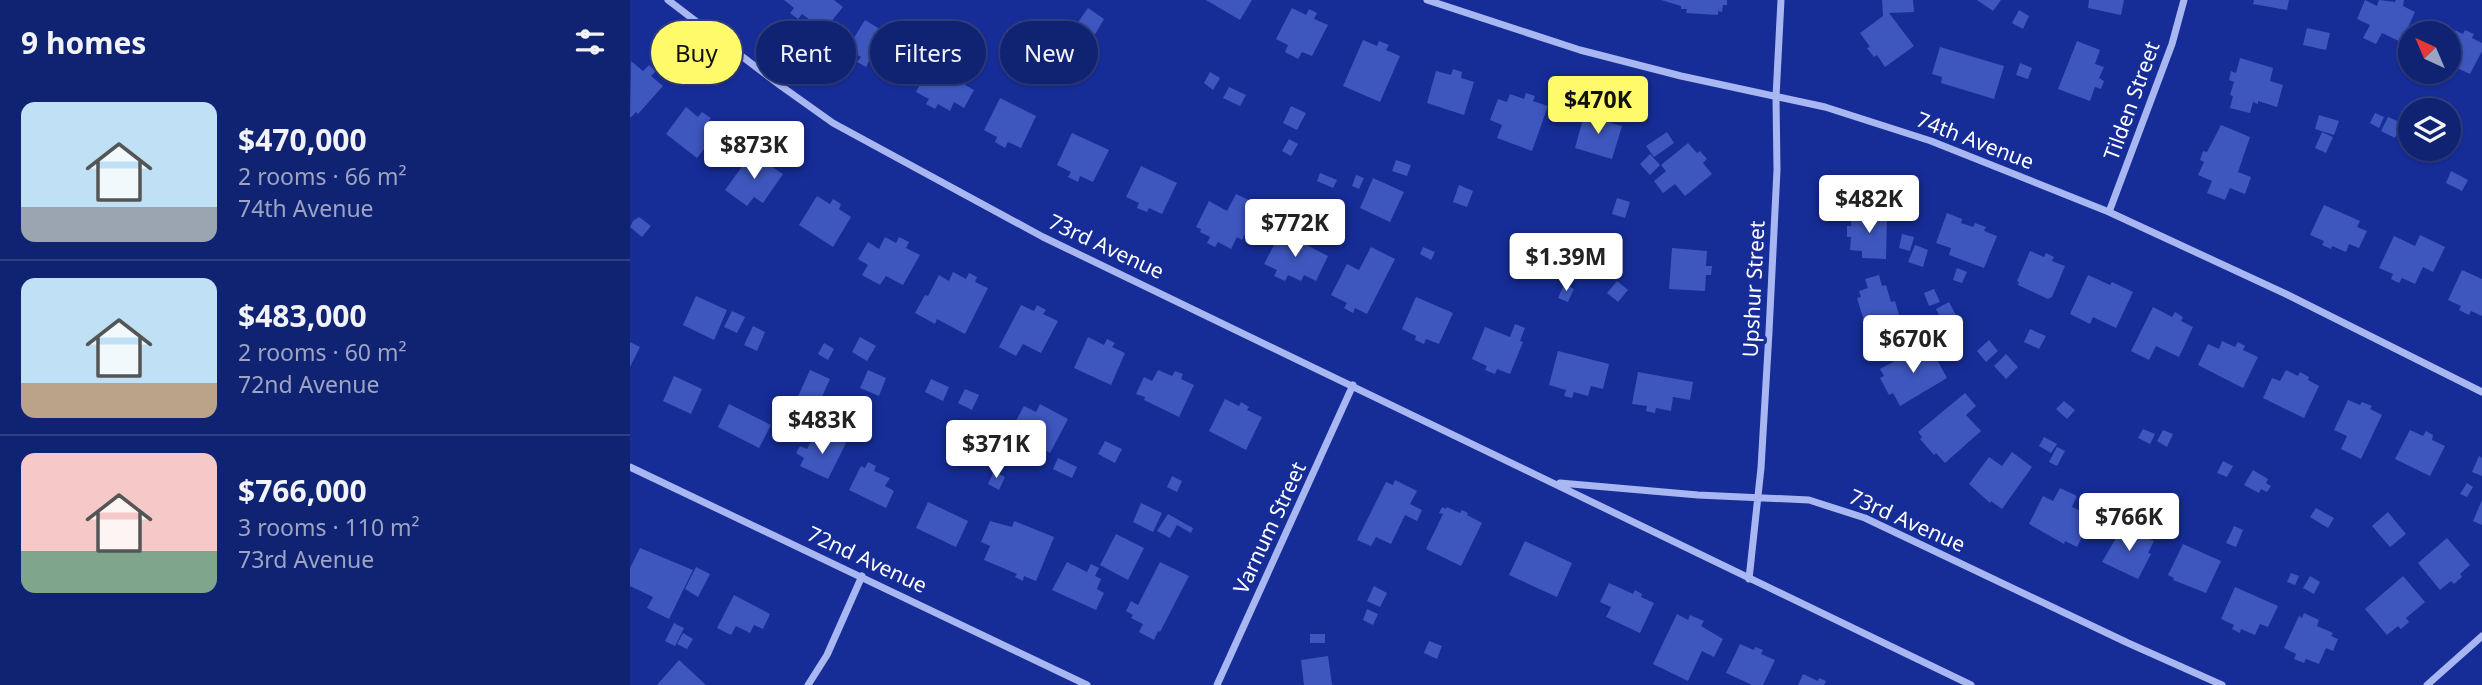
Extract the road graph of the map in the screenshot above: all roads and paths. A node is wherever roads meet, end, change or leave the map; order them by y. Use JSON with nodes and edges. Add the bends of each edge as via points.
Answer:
{"nodes":[{"id":1,"x":668,"y":0,"type":"edge"},
{"id":2,"x":1427,"y":0,"type":"edge"},
{"id":3,"x":1781,"y":0,"type":"edge"},
{"id":4,"x":2184,"y":0,"type":"edge"},
{"id":5,"x":1776,"y":97,"type":"junction"},
{"id":6,"x":2109,"y":212,"type":"junction"},
{"id":7,"x":1353,"y":385,"type":"junction"},
{"id":8,"x":2482,"y":391,"type":"edge"},
{"id":9,"x":630,"y":467,"type":"edge"},
{"id":10,"x":1553,"y":482,"type":"junction"},
{"id":11,"x":1758,"y":497,"type":"junction"},
{"id":12,"x":862,"y":576,"type":"junction"},
{"id":13,"x":1749,"y":579,"type":"junction"},
{"id":14,"x":2482,"y":636,"type":"edge"},
{"id":15,"x":808,"y":685,"type":"edge"},
{"id":16,"x":1087,"y":685,"type":"edge"},
{"id":17,"x":1217,"y":685,"type":"edge"},
{"id":18,"x":1971,"y":685,"type":"edge"},
{"id":19,"x":2222,"y":685,"type":"edge"},
{"id":20,"x":2427,"y":685,"type":"edge"}],
"edges":[{"from":1,"to":7,"type":"street","name":"73rd Avenue","via":[[833,123],[897,160],[1043,237]]},
{"from":2,"to":5,"type":"street","name":"74th Avenue","via":[[1580,50]]},
{"from":3,"to":5,"type":"street","name":"Upshur Street"},
{"from":4,"to":6,"type":"street","name":"Tilden Street"},
{"from":5,"to":6,"type":"street","name":"74th Avenue","via":[[1825,107],[1931,141]]},
{"from":5,"to":11,"type":"street","name":"Upshur Street","via":[[1774,238]]},
{"from":6,"to":8,"type":"street","name":"74th Avenue"},
{"from":7,"to":10,"type":"street","name":"73rd Avenue"},
{"from":7,"to":17,"type":"street","name":"Varnum Street"},
{"from":9,"to":12,"type":"street","name":"72nd Avenue"},
{"from":10,"to":11,"type":"street","name":"73rd Avenue"},
{"from":10,"to":13,"type":"street","name":"73rd Avenue"},
{"from":11,"to":13,"type":"street","name":"Upshur Street"},
{"from":11,"to":19,"type":"street","name":"73rd Avenue","via":[[1809,500],[1865,518]]},
{"from":12,"to":15,"type":"street","via":[[827,655]]},
{"from":12,"to":16,"type":"street","name":"72nd Avenue"},
{"from":13,"to":18,"type":"street","name":"73rd Avenue"},
{"from":14,"to":20,"type":"street"}]}
